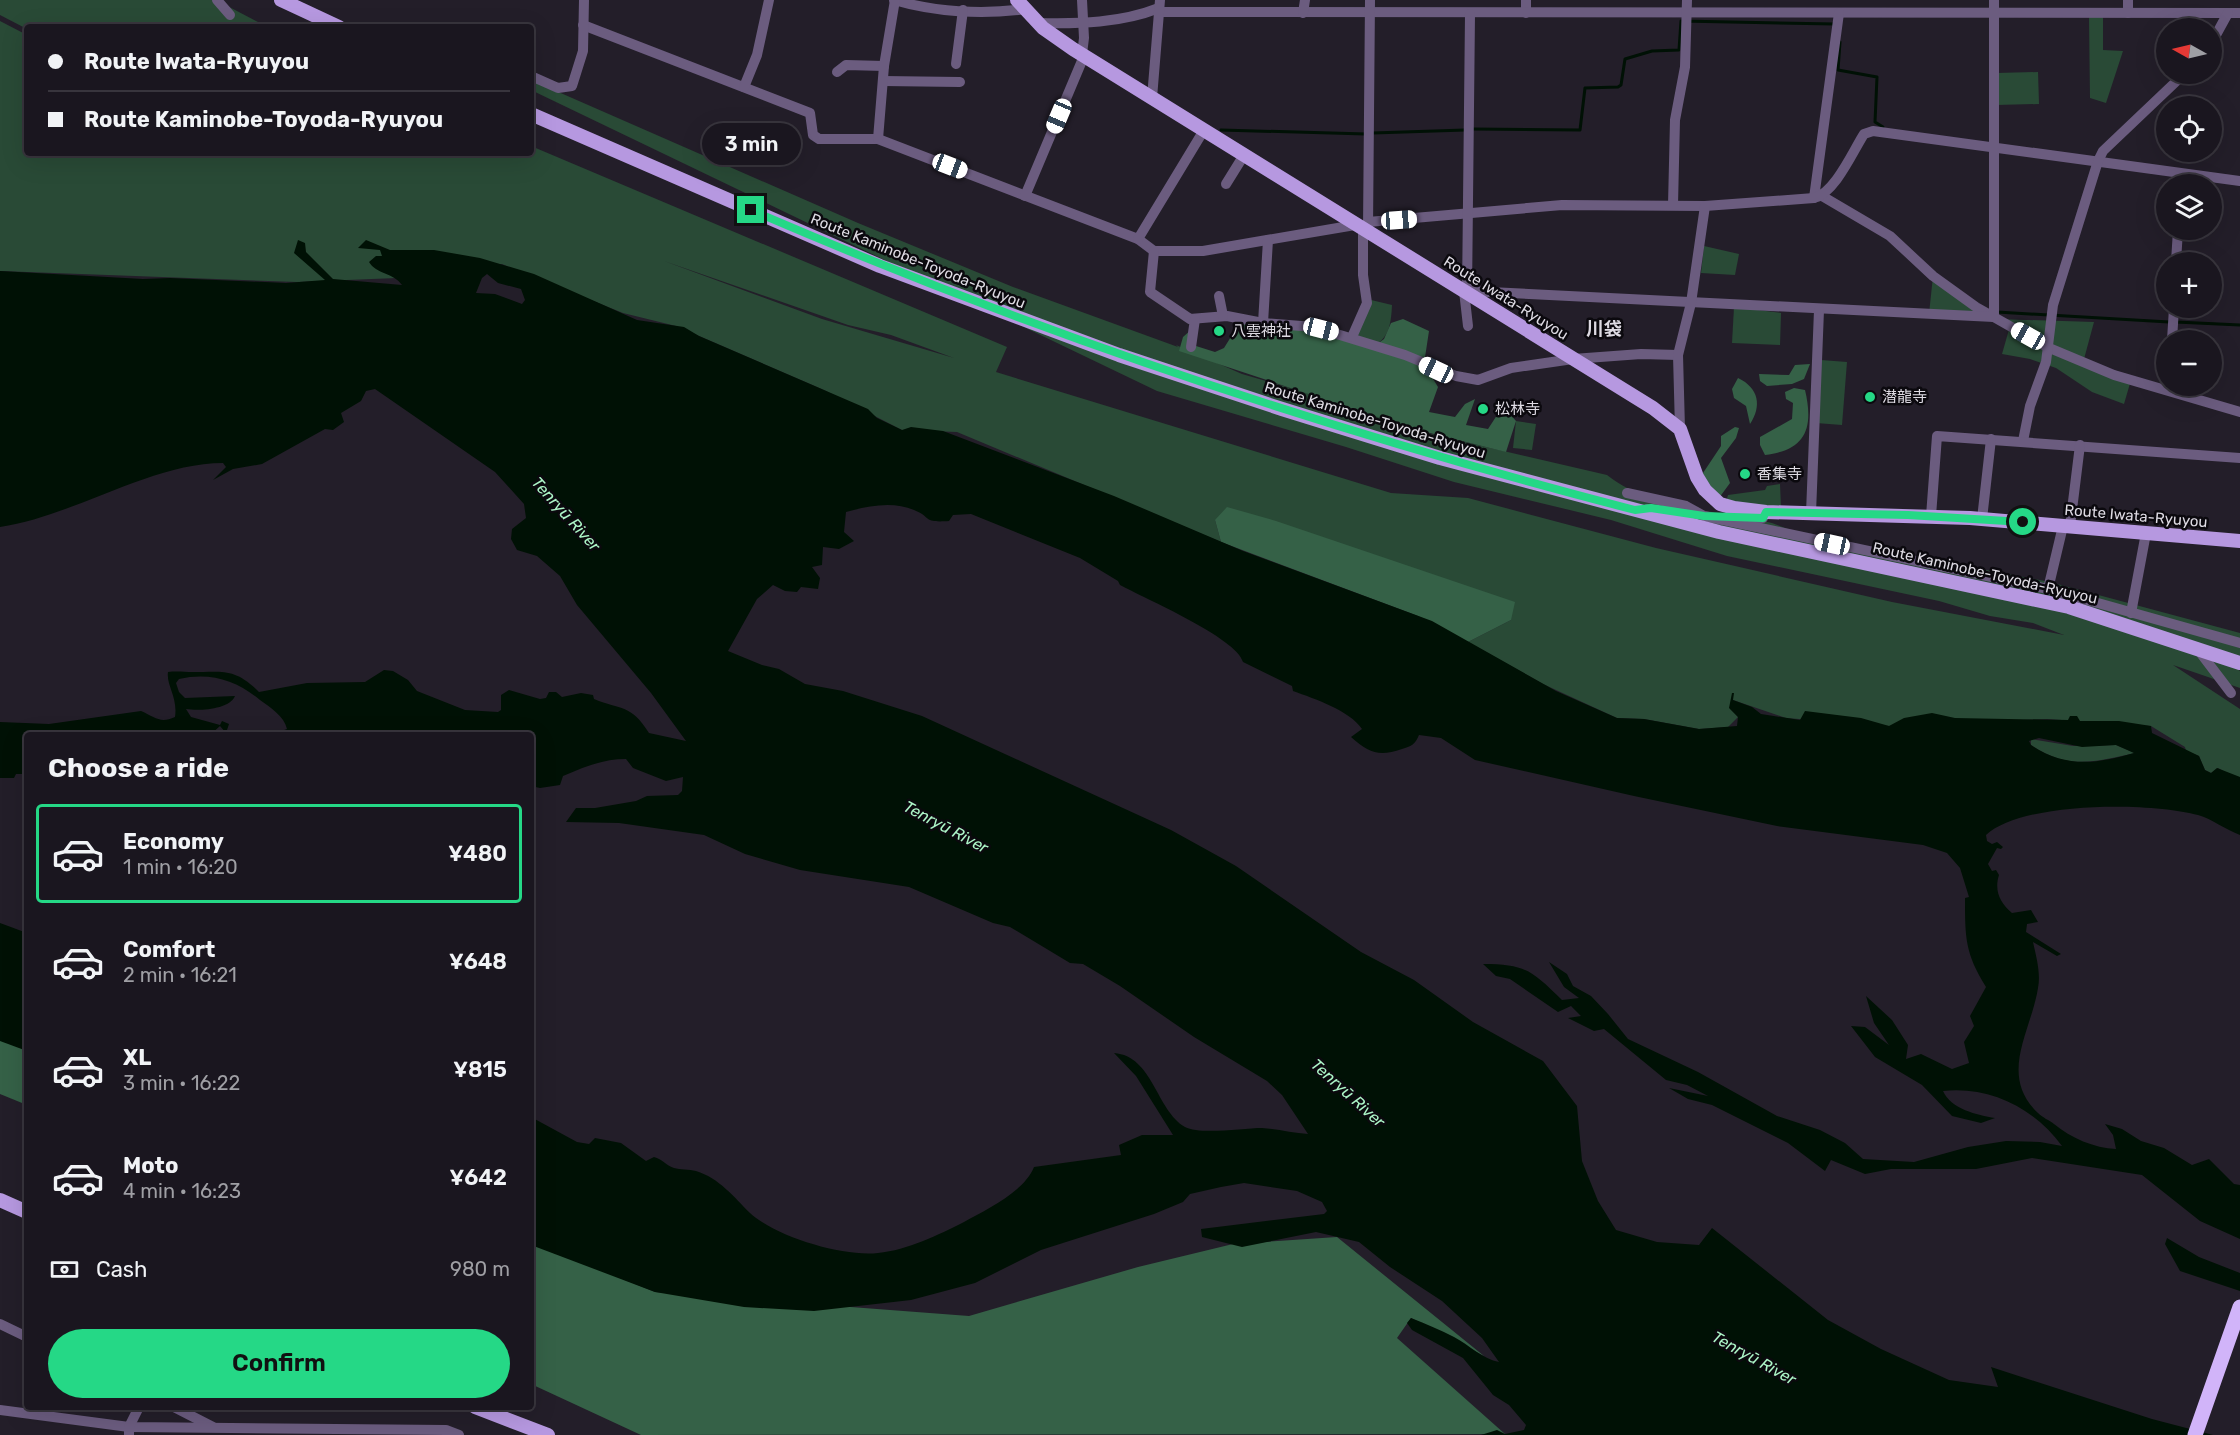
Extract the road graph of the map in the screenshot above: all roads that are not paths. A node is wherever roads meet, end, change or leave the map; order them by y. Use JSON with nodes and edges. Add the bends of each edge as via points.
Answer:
{"nodes":[{"id":1,"x":217,"y":0,"type":"edge"},
{"id":2,"x":281,"y":0,"type":"edge"},
{"id":3,"x":584,"y":0,"type":"edge"},
{"id":4,"x":769,"y":0,"type":"edge"},
{"id":5,"x":895,"y":0,"type":"edge"},
{"id":6,"x":1082,"y":0,"type":"edge"},
{"id":7,"x":1305,"y":0,"type":"edge"},
{"id":8,"x":1370,"y":0,"type":"edge"},
{"id":9,"x":1526,"y":0,"type":"edge"},
{"id":10,"x":1687,"y":0,"type":"edge"},
{"id":11,"x":1994,"y":0,"type":"edge"},
{"id":12,"x":2128,"y":0,"type":"edge"},
{"id":13,"x":1021,"y":5,"type":"edge"},
{"id":14,"x":1160,"y":7,"type":"edge"},
{"id":15,"x":963,"y":10,"type":"junction"},
{"id":16,"x":1303,"y":13,"type":"junction"},
{"id":17,"x":1526,"y":13,"type":"junction"},
{"id":18,"x":1686,"y":13,"type":"junction"},
{"id":19,"x":1839,"y":13,"type":"junction"},
{"id":20,"x":1994,"y":13,"type":"junction"},
{"id":21,"x":2128,"y":13,"type":"junction"},
{"id":22,"x":2228,"y":13,"type":"junction"},
{"id":23,"x":2240,"y":13,"type":"edge"},
{"id":24,"x":1370,"y":14,"type":"junction"},
{"id":25,"x":1470,"y":14,"type":"junction"},
{"id":26,"x":230,"y":15,"type":"dead end"},
{"id":27,"x":1084,"y":23,"type":"junction"},
{"id":28,"x":333,"y":24,"type":"edge"},
{"id":29,"x":1038,"y":24,"type":"junction"},
{"id":30,"x":2222,"y":24,"type":"edge"},
{"id":31,"x":584,"y":25,"type":"junction"},
{"id":32,"x":1083,"y":55,"type":"junction"},
{"id":33,"x":956,"y":64,"type":"dead end"},
{"id":34,"x":884,"y":66,"type":"junction"},
{"id":35,"x":837,"y":72,"type":"dead end"},
{"id":36,"x":534,"y":77,"type":"edge"},
{"id":37,"x":883,"y":81,"type":"junction"},
{"id":38,"x":960,"y":82,"type":"dead end"},
{"id":39,"x":2173,"y":84,"type":"edge"},
{"id":40,"x":744,"y":87,"type":"junction"},
{"id":41,"x":1152,"y":98,"type":"junction"},
{"id":42,"x":534,"y":115,"type":"edge"},
{"id":43,"x":1204,"y":130,"type":"junction"},
{"id":44,"x":878,"y":139,"type":"junction"},
{"id":45,"x":1995,"y":147,"type":"junction"},
{"id":46,"x":1244,"y":155,"type":"junction"},
{"id":47,"x":2098,"y":161,"type":"junction"},
{"id":48,"x":2158,"y":174,"type":"edge"},
{"id":49,"x":2222,"y":180,"type":"edge"},
{"id":50,"x":2240,"y":181,"type":"edge"},
{"id":51,"x":1226,"y":184,"type":"dead end"},
{"id":52,"x":1025,"y":195,"type":"junction"},
{"id":53,"x":1818,"y":197,"type":"junction"},
{"id":54,"x":1673,"y":205,"type":"junction"},
{"id":55,"x":1705,"y":206,"type":"junction"},
{"id":56,"x":1470,"y":214,"type":"junction"},
{"id":57,"x":1364,"y":227,"type":"junction"},
{"id":58,"x":1138,"y":239,"type":"junction"},
{"id":59,"x":1268,"y":240,"type":"junction"},
{"id":60,"x":1154,"y":251,"type":"junction"},
{"id":61,"x":1467,"y":292,"type":"junction"},
{"id":62,"x":1219,"y":296,"type":"dead end"},
{"id":63,"x":1691,"y":303,"type":"junction"},
{"id":64,"x":1819,"y":310,"type":"junction"},
{"id":65,"x":1223,"y":316,"type":"junction"},
{"id":66,"x":1995,"y":317,"type":"junction"},
{"id":67,"x":1195,"y":319,"type":"junction"},
{"id":68,"x":1263,"y":323,"type":"junction"},
{"id":69,"x":1468,"y":326,"type":"dead end"},
{"id":70,"x":1352,"y":337,"type":"junction"},
{"id":71,"x":1191,"y":347,"type":"dead end"},
{"id":72,"x":2048,"y":347,"type":"junction"},
{"id":73,"x":1678,"y":355,"type":"junction"},
{"id":74,"x":1573,"y":359,"type":"junction"},
{"id":75,"x":2156,"y":386,"type":"edge"},
{"id":76,"x":2191,"y":396,"type":"edge"},
{"id":77,"x":2240,"y":412,"type":"edge"},
{"id":78,"x":1680,"y":429,"type":"junction"},
{"id":79,"x":1991,"y":439,"type":"junction"},
{"id":80,"x":2023,"y":441,"type":"junction"},
{"id":81,"x":2080,"y":445,"type":"junction"},
{"id":82,"x":2240,"y":458,"type":"edge"},
{"id":83,"x":1627,"y":493,"type":"dead end"},
{"id":84,"x":1635,"y":510,"type":"junction"},
{"id":85,"x":1766,"y":512,"type":"junction"},
{"id":86,"x":1811,"y":513,"type":"junction"},
{"id":87,"x":1704,"y":516,"type":"junction"},
{"id":88,"x":1930,"y":516,"type":"junction"},
{"id":89,"x":1982,"y":519,"type":"junction"},
{"id":90,"x":2066,"y":526,"type":"junction"},
{"id":91,"x":2146,"y":533,"type":"junction"},
{"id":92,"x":2240,"y":541,"type":"edge"},
{"id":93,"x":2048,"y":590,"type":"junction"},
{"id":94,"x":2132,"y":612,"type":"junction"},
{"id":95,"x":2240,"y":643,"type":"edge"},
{"id":96,"x":2196,"y":647,"type":"junction"},
{"id":97,"x":2240,"y":663,"type":"edge"},
{"id":98,"x":2231,"y":693,"type":"dead end"},
{"id":99,"x":0,"y":1200,"type":"edge"},
{"id":100,"x":24,"y":1211,"type":"edge"},
{"id":101,"x":2240,"y":1307,"type":"edge"},
{"id":102,"x":0,"y":1324,"type":"edge"},
{"id":103,"x":24,"y":1336,"type":"edge"},
{"id":104,"x":0,"y":1410,"type":"edge"},
{"id":105,"x":138,"y":1410,"type":"edge"},
{"id":106,"x":180,"y":1410,"type":"edge"},
{"id":107,"x":484,"y":1410,"type":"edge"},
{"id":108,"x":216,"y":1428,"type":"junction"},
{"id":109,"x":129,"y":1431,"type":"edge"},
{"id":110,"x":347,"y":1433,"type":"edge"},
{"id":111,"x":459,"y":1435,"type":"edge"},
{"id":112,"x":548,"y":1435,"type":"edge"},
{"id":113,"x":2195,"y":1435,"type":"edge"}],
"edges":[{"from":1,"to":26,"type":"street"},
{"from":2,"to":28,"type":"main road"},
{"from":3,"to":31,"type":"street"},
{"from":4,"to":40,"type":"street","via":[[757,55]]},
{"from":5,"to":15,"type":"street","via":[[918,7]]},
{"from":5,"to":34,"type":"street"},
{"from":6,"to":27,"type":"street"},
{"from":7,"to":16,"type":"street"},
{"from":8,"to":24,"type":"street"},
{"from":9,"to":17,"type":"street"},
{"from":10,"to":18,"type":"street"},
{"from":11,"to":20,"type":"street"},
{"from":12,"to":21,"type":"street"},
{"from":13,"to":15,"type":"street","via":[[999,13]]},
{"from":13,"to":29,"type":"main road","name":"Route Iwata-Ryuyou"},
{"from":14,"to":16,"type":"street"},
{"from":14,"to":27,"type":"street"},
{"from":14,"to":41,"type":"street"},
{"from":15,"to":33,"type":"street"},
{"from":16,"to":24,"type":"street"},
{"from":17,"to":18,"type":"street"},
{"from":17,"to":25,"type":"street"},
{"from":18,"to":19,"type":"street"},
{"from":18,"to":54,"type":"street","via":[[1685,67],[1675,120]]},
{"from":19,"to":20,"type":"street"},
{"from":19,"to":53,"type":"street"},
{"from":20,"to":21,"type":"street"},
{"from":20,"to":45,"type":"street"},
{"from":21,"to":22,"type":"street"},
{"from":22,"to":23,"type":"street"},
{"from":22,"to":30,"type":"street"},
{"from":24,"to":25,"type":"street"},
{"from":24,"to":57,"type":"street"},
{"from":25,"to":56,"type":"street"},
{"from":27,"to":29,"type":"street"},
{"from":27,"to":32,"type":"street"},
{"from":29,"to":32,"type":"main road","name":"Route Iwata-Ryuyou"},
{"from":31,"to":36,"type":"street","via":[[583,51],[572,86],[558,88]]},
{"from":31,"to":40,"type":"street"},
{"from":32,"to":41,"type":"main road","name":"Route Iwata-Ryuyou"},
{"from":32,"to":52,"type":"street"},
{"from":34,"to":35,"type":"street","via":[[846,65]]},
{"from":34,"to":37,"type":"street"},
{"from":37,"to":38,"type":"street"},
{"from":37,"to":44,"type":"street"},
{"from":39,"to":47,"type":"street","via":[[2103,151]]},
{"from":40,"to":44,"type":"street","via":[[810,113],[813,135],[819,139]]},
{"from":41,"to":43,"type":"main road","name":"Route Iwata-Ryuyou"},
{"from":42,"to":84,"type":"main road","name":"Route Kaminobe-Toyoda-Ryuyou","via":[[880,266],[1009,316],[1440,458]]},
{"from":43,"to":46,"type":"main road","name":"Route Iwata-Ryuyou"},
{"from":43,"to":58,"type":"street"},
{"from":44,"to":52,"type":"street"},
{"from":45,"to":47,"type":"street"},
{"from":45,"to":53,"type":"street","via":[[1873,131],[1864,134],[1832,186]]},
{"from":45,"to":66,"type":"street"},
{"from":46,"to":51,"type":"street"},
{"from":46,"to":57,"type":"main road","name":"Route Iwata-Ryuyou"},
{"from":47,"to":48,"type":"street"},
{"from":47,"to":72,"type":"street","via":[[2053,304]]},
{"from":49,"to":50,"type":"street"},
{"from":52,"to":58,"type":"street"},
{"from":53,"to":55,"type":"street"},
{"from":53,"to":66,"type":"street","via":[[1890,236],[1933,276]]},
{"from":54,"to":55,"type":"street"},
{"from":54,"to":56,"type":"street","via":[[1562,205]]},
{"from":55,"to":63,"type":"street"},
{"from":56,"to":57,"type":"street"},
{"from":56,"to":61,"type":"street"},
{"from":57,"to":59,"type":"street"},
{"from":57,"to":61,"type":"main road","name":"Route Iwata-Ryuyou"},
{"from":57,"to":70,"type":"street","via":[[1367,303]]},
{"from":58,"to":60,"type":"street"},
{"from":59,"to":60,"type":"street","via":[[1203,251]]},
{"from":59,"to":68,"type":"street"},
{"from":60,"to":67,"type":"street","via":[[1150,292]]},
{"from":61,"to":63,"type":"street"},
{"from":61,"to":69,"type":"street"},
{"from":61,"to":74,"type":"main road","name":"Route Iwata-Ryuyou"},
{"from":62,"to":65,"type":"street"},
{"from":63,"to":64,"type":"street"},
{"from":63,"to":73,"type":"street"},
{"from":64,"to":66,"type":"street"},
{"from":64,"to":86,"type":"street"},
{"from":65,"to":67,"type":"street"},
{"from":65,"to":68,"type":"street"},
{"from":66,"to":72,"type":"street"},
{"from":67,"to":71,"type":"street"},
{"from":68,"to":70,"type":"street","via":[[1314,327]]},
{"from":70,"to":74,"type":"street","via":[[1446,373],[1478,380],[1511,368]]},
{"from":72,"to":75,"type":"street","via":[[2114,375]]},
{"from":72,"to":80,"type":"street"},
{"from":73,"to":74,"type":"street"},
{"from":73,"to":78,"type":"street"},
{"from":74,"to":78,"type":"main road","name":"Route Iwata-Ryuyou"},
{"from":76,"to":77,"type":"street"},
{"from":78,"to":85,"type":"main road","name":"Route Iwata-Ryuyou","via":[[1697,477],[1713,498],[1734,508]]},
{"from":79,"to":80,"type":"street"},
{"from":79,"to":88,"type":"street","via":[[1937,435]]},
{"from":79,"to":89,"type":"street"},
{"from":80,"to":81,"type":"street"},
{"from":81,"to":82,"type":"street"},
{"from":81,"to":90,"type":"street"},
{"from":83,"to":87,"type":"street","via":[[1686,506]]},
{"from":84,"to":87,"type":"street","via":[[1651,508]]},
{"from":84,"to":96,"type":"main road","name":"Route Kaminobe-Toyoda-Ryuyou","via":[[1719,532],[2020,595]]},
{"from":85,"to":86,"type":"main road","name":"Route Iwata-Ryuyou"},
{"from":85,"to":87,"type":"street","via":[[1763,518]]},
{"from":86,"to":88,"type":"main road","name":"Route Iwata-Ryuyou"},
{"from":87,"to":93,"type":"street"},
{"from":88,"to":89,"type":"main road","name":"Route Iwata-Ryuyou"},
{"from":89,"to":90,"type":"main road","name":"Route Iwata-Ryuyou"},
{"from":90,"to":91,"type":"main road","name":"Route Iwata-Ryuyou"},
{"from":90,"to":93,"type":"street"},
{"from":91,"to":92,"type":"main road","name":"Route Iwata-Ryuyou"},
{"from":91,"to":94,"type":"street"},
{"from":93,"to":94,"type":"street"},
{"from":94,"to":95,"type":"street"},
{"from":96,"to":97,"type":"main road","name":"Route Kaminobe-Toyoda-Ryuyou"},
{"from":96,"to":98,"type":"street"},
{"from":99,"to":100,"type":"main road"},
{"from":101,"to":113,"type":"highway"},
{"from":102,"to":103,"type":"street"},
{"from":104,"to":109,"type":"street"},
{"from":105,"to":109,"type":"street"},
{"from":106,"to":108,"type":"street"},
{"from":107,"to":112,"type":"main road"},
{"from":108,"to":109,"type":"street"},
{"from":108,"to":110,"type":"street"},
{"from":110,"to":111,"type":"street","via":[[446,1430]]}]}
